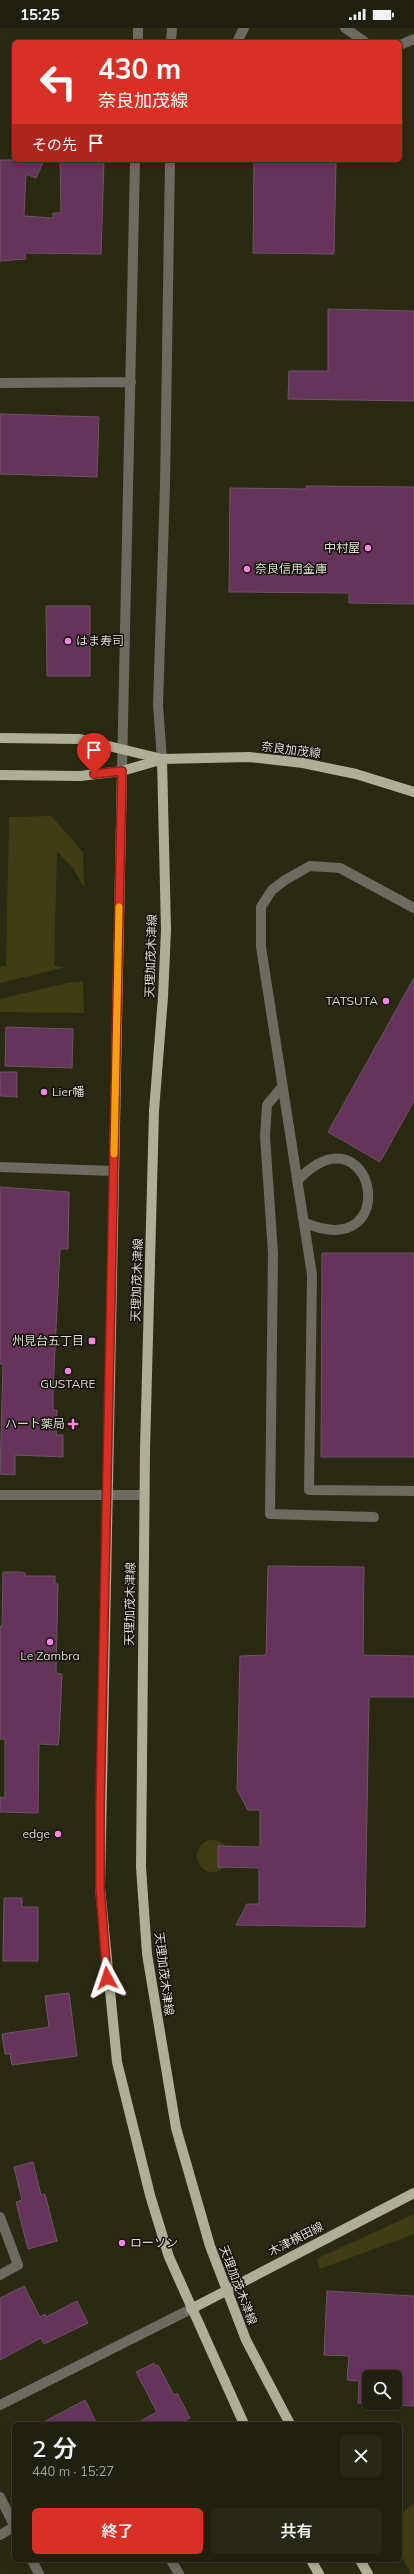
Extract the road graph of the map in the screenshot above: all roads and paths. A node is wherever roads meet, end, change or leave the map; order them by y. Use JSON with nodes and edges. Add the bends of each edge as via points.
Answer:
{"nodes":[{"id":1,"x":138,"y":28,"type":"edge"},
{"id":2,"x":172,"y":28,"type":"edge"},
{"id":3,"x":244,"y":28,"type":"edge"},
{"id":4,"x":345,"y":28,"type":"edge"},
{"id":5,"x":414,"y":39,"type":"edge"},
{"id":6,"x":138,"y":40,"type":"edge"},
{"id":7,"x":171,"y":40,"type":"edge"},
{"id":8,"x":238,"y":40,"type":"edge"},
{"id":9,"x":362,"y":40,"type":"edge"},
{"id":10,"x":402,"y":44,"type":"edge"},
{"id":11,"x":135,"y":162,"type":"edge"},
{"id":12,"x":170,"y":162,"type":"edge"},
{"id":13,"x":131,"y":382,"type":"junction"},
{"id":14,"x":0,"y":383,"type":"edge"},
{"id":15,"x":0,"y":738,"type":"edge"},
{"id":16,"x":123,"y":751,"type":"junction"},
{"id":17,"x":162,"y":759,"type":"junction"},
{"id":18,"x":122,"y":771,"type":"junction"},
{"id":19,"x":0,"y":775,"type":"edge"},
{"id":20,"x":414,"y":792,"type":"edge"},
{"id":21,"x":414,"y":908,"type":"edge"},
{"id":22,"x":282,"y":1087,"type":"junction"},
{"id":23,"x":0,"y":1167,"type":"edge"},
{"id":24,"x":113,"y":1171,"type":"junction"},
{"id":25,"x":297,"y":1181,"type":"junction"},
{"id":26,"x":305,"y":1222,"type":"junction"},
{"id":27,"x":414,"y":1491,"type":"edge"},
{"id":28,"x":0,"y":1494,"type":"edge"},
{"id":29,"x":106,"y":1495,"type":"junction"},
{"id":30,"x":144,"y":1496,"type":"junction"},
{"id":31,"x":374,"y":1517,"type":"dead end"},
{"id":32,"x":414,"y":2193,"type":"edge"},
{"id":33,"x":0,"y":2217,"type":"edge"},
{"id":34,"x":0,"y":2275,"type":"edge"},
{"id":35,"x":226,"y":2290,"type":"junction"},
{"id":36,"x":190,"y":2309,"type":"junction"},
{"id":37,"x":0,"y":2405,"type":"edge"},
{"id":38,"x":243,"y":2422,"type":"edge"},
{"id":39,"x":289,"y":2422,"type":"edge"},
{"id":40,"x":0,"y":2497,"type":"edge"},
{"id":41,"x":12,"y":2522,"type":"edge"},
{"id":42,"x":12,"y":2527,"type":"edge"},
{"id":43,"x":0,"y":2535,"type":"edge"},
{"id":44,"x":33,"y":2562,"type":"edge"},
{"id":45,"x":172,"y":2562,"type":"edge"},
{"id":46,"x":312,"y":2562,"type":"edge"},
{"id":47,"x":361,"y":2562,"type":"edge"},
{"id":48,"x":39,"y":2574,"type":"edge"},
{"id":49,"x":179,"y":2574,"type":"edge"},
{"id":50,"x":319,"y":2574,"type":"edge"},
{"id":51,"x":368,"y":2574,"type":"edge"}],
"edges":[{"from":1,"to":6,"type":"street"},
{"from":2,"to":7,"type":"street"},
{"from":3,"to":8,"type":"street"},
{"from":4,"to":9,"type":"street"},
{"from":5,"to":10,"type":"street"},
{"from":11,"to":13,"type":"street"},
{"from":12,"to":17,"type":"street","via":[[165,485],[158,705]]},
{"from":13,"to":14,"type":"street"},
{"from":13,"to":16,"type":"street"},
{"from":15,"to":16,"type":"main road","name":"奈良加茂線","via":[[80,739]]},
{"from":16,"to":17,"type":"main road","name":"奈良加茂線"},
{"from":16,"to":18,"type":"street"},
{"from":17,"to":18,"type":"main road","name":"奈良加茂線"},
{"from":17,"to":20,"type":"main road","name":"奈良加茂線","via":[[249,757],[303,763],[356,774]]},
{"from":17,"to":30,"type":"main road","name":"天理加茂木津線","via":[[166,930],[164,997],[154,1111]]},
{"from":18,"to":19,"type":"main road","name":"奈良加茂線","via":[[80,776]]},
{"from":18,"to":24,"type":"main road"},
{"from":21,"to":22,"type":"street","via":[[340,868],[310,866],[272,890],[261,908],[261,947]]},
{"from":22,"to":25,"type":"street"},
{"from":22,"to":31,"type":"street","via":[[267,1105],[265,1136],[273,1253],[270,1514]]},
{"from":23,"to":24,"type":"street"},
{"from":24,"to":29,"type":"main road"},
{"from":25,"to":26,"type":"street"},
{"from":25,"to":26,"type":"street","via":[[314,1165],[334,1158],[346,1160],[357,1168],[365,1178],[368,1190],[369,1203],[358,1221],[328,1230]]},
{"from":26,"to":27,"type":"street","via":[[312,1275],[310,1490]]},
{"from":28,"to":29,"type":"street"},
{"from":29,"to":30,"type":"street"},
{"from":29,"to":36,"type":"main road","via":[[100,1888],[109,1994],[117,2062],[132,2128],[169,2257]]},
{"from":30,"to":35,"type":"main road","name":"天理加茂木津線","via":[[140,1868],[147,1954],[176,2128],[210,2246]]},
{"from":32,"to":35,"type":"main road","name":"木津横田線"},
{"from":33,"to":34,"type":"street","via":[[18,2265]]},
{"from":35,"to":36,"type":"main road","name":"木津横田線"},
{"from":35,"to":39,"type":"main road","name":"天理加茂木津線","via":[[246,2340]]},
{"from":36,"to":37,"type":"street"},
{"from":36,"to":38,"type":"main road"},
{"from":40,"to":41,"type":"street"},
{"from":42,"to":43,"type":"street"},
{"from":44,"to":48,"type":"street"},
{"from":45,"to":49,"type":"street"},
{"from":46,"to":50,"type":"main road"},
{"from":47,"to":51,"type":"main road"}]}
